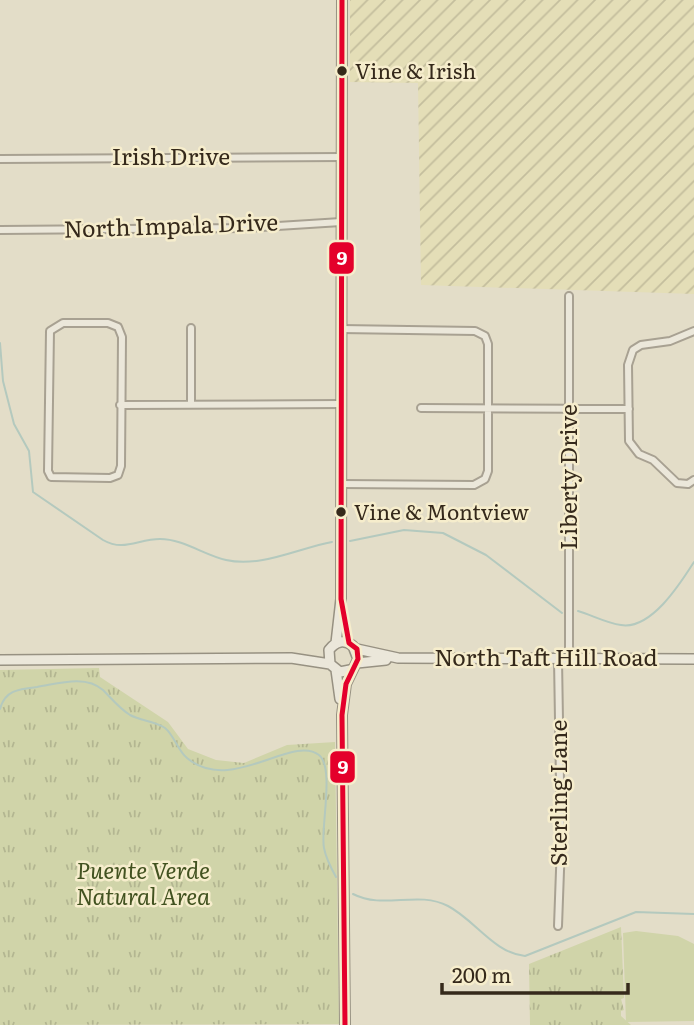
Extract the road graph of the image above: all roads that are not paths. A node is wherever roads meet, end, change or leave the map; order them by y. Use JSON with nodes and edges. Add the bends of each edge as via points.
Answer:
{"nodes":[{"id":1,"x":342,"y":0,"type":"edge"},
{"id":2,"x":342,"y":157,"type":"junction"},
{"id":3,"x":0,"y":159,"type":"edge"},
{"id":4,"x":341,"y":222,"type":"junction"},
{"id":5,"x":0,"y":230,"type":"edge"},
{"id":6,"x":569,"y":296,"type":"dead end"},
{"id":7,"x":191,"y":328,"type":"dead end"},
{"id":8,"x":341,"y":329,"type":"junction"},
{"id":9,"x":694,"y":331,"type":"edge"},
{"id":10,"x":191,"y":404,"type":"junction"},
{"id":11,"x":341,"y":404,"type":"junction"},
{"id":12,"x":120,"y":405,"type":"junction"},
{"id":13,"x":421,"y":408,"type":"dead end"},
{"id":14,"x":488,"y":408,"type":"junction"},
{"id":15,"x":629,"y":409,"type":"junction"},
{"id":16,"x":569,"y":410,"type":"junction"},
{"id":17,"x":694,"y":480,"type":"edge"},
{"id":18,"x":341,"y":484,"type":"junction"},
{"id":19,"x":341,"y":599,"type":"junction"},
{"id":20,"x":353,"y":646,"type":"junction"},
{"id":21,"x":332,"y":647,"type":"junction"},
{"id":22,"x":292,"y":658,"type":"junction"},
{"id":23,"x":398,"y":658,"type":"junction"},
{"id":24,"x":558,"y":659,"type":"junction"},
{"id":25,"x":569,"y":659,"type":"junction"},
{"id":26,"x":694,"y":659,"type":"edge"},
{"id":27,"x":0,"y":660,"type":"edge"},
{"id":28,"x":333,"y":667,"type":"junction"},
{"id":29,"x":354,"y":667,"type":"junction"},
{"id":30,"x":342,"y":715,"type":"junction"},
{"id":31,"x":558,"y":926,"type":"dead end"},
{"id":32,"x":345,"y":1025,"type":"edge"}],
"edges":[{"from":1,"to":2,"type":"street"},
{"from":2,"to":3,"type":"street","name":"Irish Drive"},
{"from":2,"to":4,"type":"street"},
{"from":4,"to":5,"type":"street","name":"North Impala Drive","via":[[245,228]]},
{"from":4,"to":8,"type":"street"},
{"from":6,"to":16,"type":"street","name":"Liberty Drive"},
{"from":7,"to":10,"type":"street"},
{"from":8,"to":11,"type":"street"},
{"from":8,"to":14,"type":"street","via":[[475,331],[484,335],[488,344]]},
{"from":9,"to":15,"type":"street","via":[[634,350],[628,365]]},
{"from":10,"to":11,"type":"street"},
{"from":10,"to":12,"type":"street"},
{"from":11,"to":18,"type":"street"},
{"from":12,"to":12,"type":"street","via":[[118,475],[51,477],[48,336],[52,328],[63,323],[118,327],[122,337]]},
{"from":13,"to":14,"type":"street"},
{"from":14,"to":16,"type":"street"},
{"from":14,"to":18,"type":"street","via":[[488,471],[483,481],[474,485]]},
{"from":15,"to":16,"type":"street"},
{"from":15,"to":17,"type":"street","via":[[629,440],[635,450],[681,484]]},
{"from":16,"to":25,"type":"street","name":"Liberty Drive"},
{"from":18,"to":19,"type":"street"},
{"from":19,"to":20,"type":"street"},
{"from":19,"to":21,"type":"street"},
{"from":20,"to":21,"type":"street","name":"North Taft Hill Road"},
{"from":20,"to":23,"type":"street","name":"North Taft Hill Road"},
{"from":20,"to":29,"type":"street"},
{"from":21,"to":22,"type":"street"},
{"from":21,"to":28,"type":"street"},
{"from":22,"to":27,"type":"street"},
{"from":22,"to":28,"type":"street"},
{"from":23,"to":24,"type":"street","name":"North Taft Hill Road"},
{"from":23,"to":29,"type":"street","name":"North Taft Hill Road"},
{"from":24,"to":25,"type":"street","name":"North Taft Hill Road"},
{"from":24,"to":31,"type":"street","name":"Sterling Lane"},
{"from":25,"to":26,"type":"street","name":"North Taft Hill Road"},
{"from":28,"to":29,"type":"street","name":"North Taft Hill Road"},
{"from":28,"to":30,"type":"street"},
{"from":29,"to":30,"type":"street"},
{"from":30,"to":32,"type":"street"}]}
